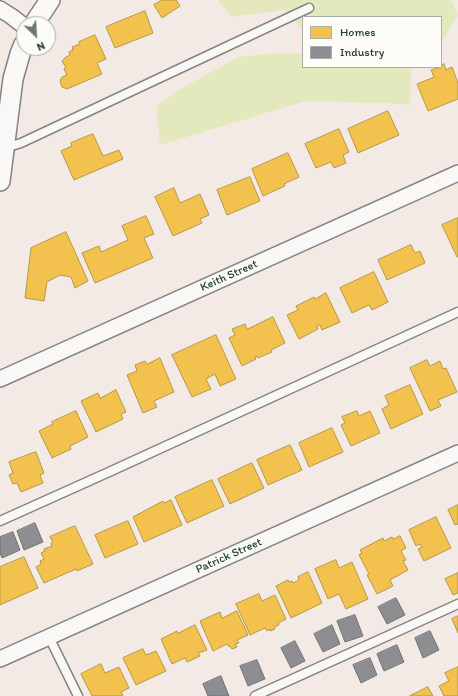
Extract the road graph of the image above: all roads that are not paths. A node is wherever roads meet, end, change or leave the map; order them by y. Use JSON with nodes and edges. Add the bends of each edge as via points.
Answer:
{"nodes":[{"id":1,"x":50,"y":0,"type":"edge"},
{"id":2,"x":309,"y":8,"type":"dead end"},
{"id":3,"x":0,"y":9,"type":"edge"},
{"id":4,"x":39,"y":16,"type":"edge"},
{"id":5,"x":16,"y":20,"type":"edge"},
{"id":6,"x":19,"y":56,"type":"edge"},
{"id":7,"x":4,"y":148,"type":"junction"},
{"id":8,"x":458,"y":173,"type":"edge"},
{"id":9,"x":0,"y":181,"type":"edge"},
{"id":10,"x":458,"y":312,"type":"edge"},
{"id":11,"x":0,"y":379,"type":"edge"},
{"id":12,"x":458,"y":453,"type":"edge"},
{"id":13,"x":0,"y":520,"type":"edge"},
{"id":14,"x":458,"y":604,"type":"edge"},
{"id":15,"x":49,"y":637,"type":"junction"},
{"id":16,"x":0,"y":659,"type":"edge"},
{"id":17,"x":78,"y":696,"type":"edge"},
{"id":18,"x":255,"y":696,"type":"edge"}],
"edges":[{"from":1,"to":4,"type":"street"},
{"from":2,"to":7,"type":"lane","via":[[21,143]]},
{"from":3,"to":5,"type":"street"},
{"from":6,"to":7,"type":"street","via":[[13,79]]},
{"from":7,"to":9,"type":"street"},
{"from":8,"to":11,"type":"street","name":"Keith Street"},
{"from":10,"to":13,"type":"lane"},
{"from":12,"to":15,"type":"street","name":"Patrick Street"},
{"from":14,"to":18,"type":"lane"},
{"from":15,"to":16,"type":"street","name":"Patrick Street"},
{"from":15,"to":17,"type":"lane"}]}
